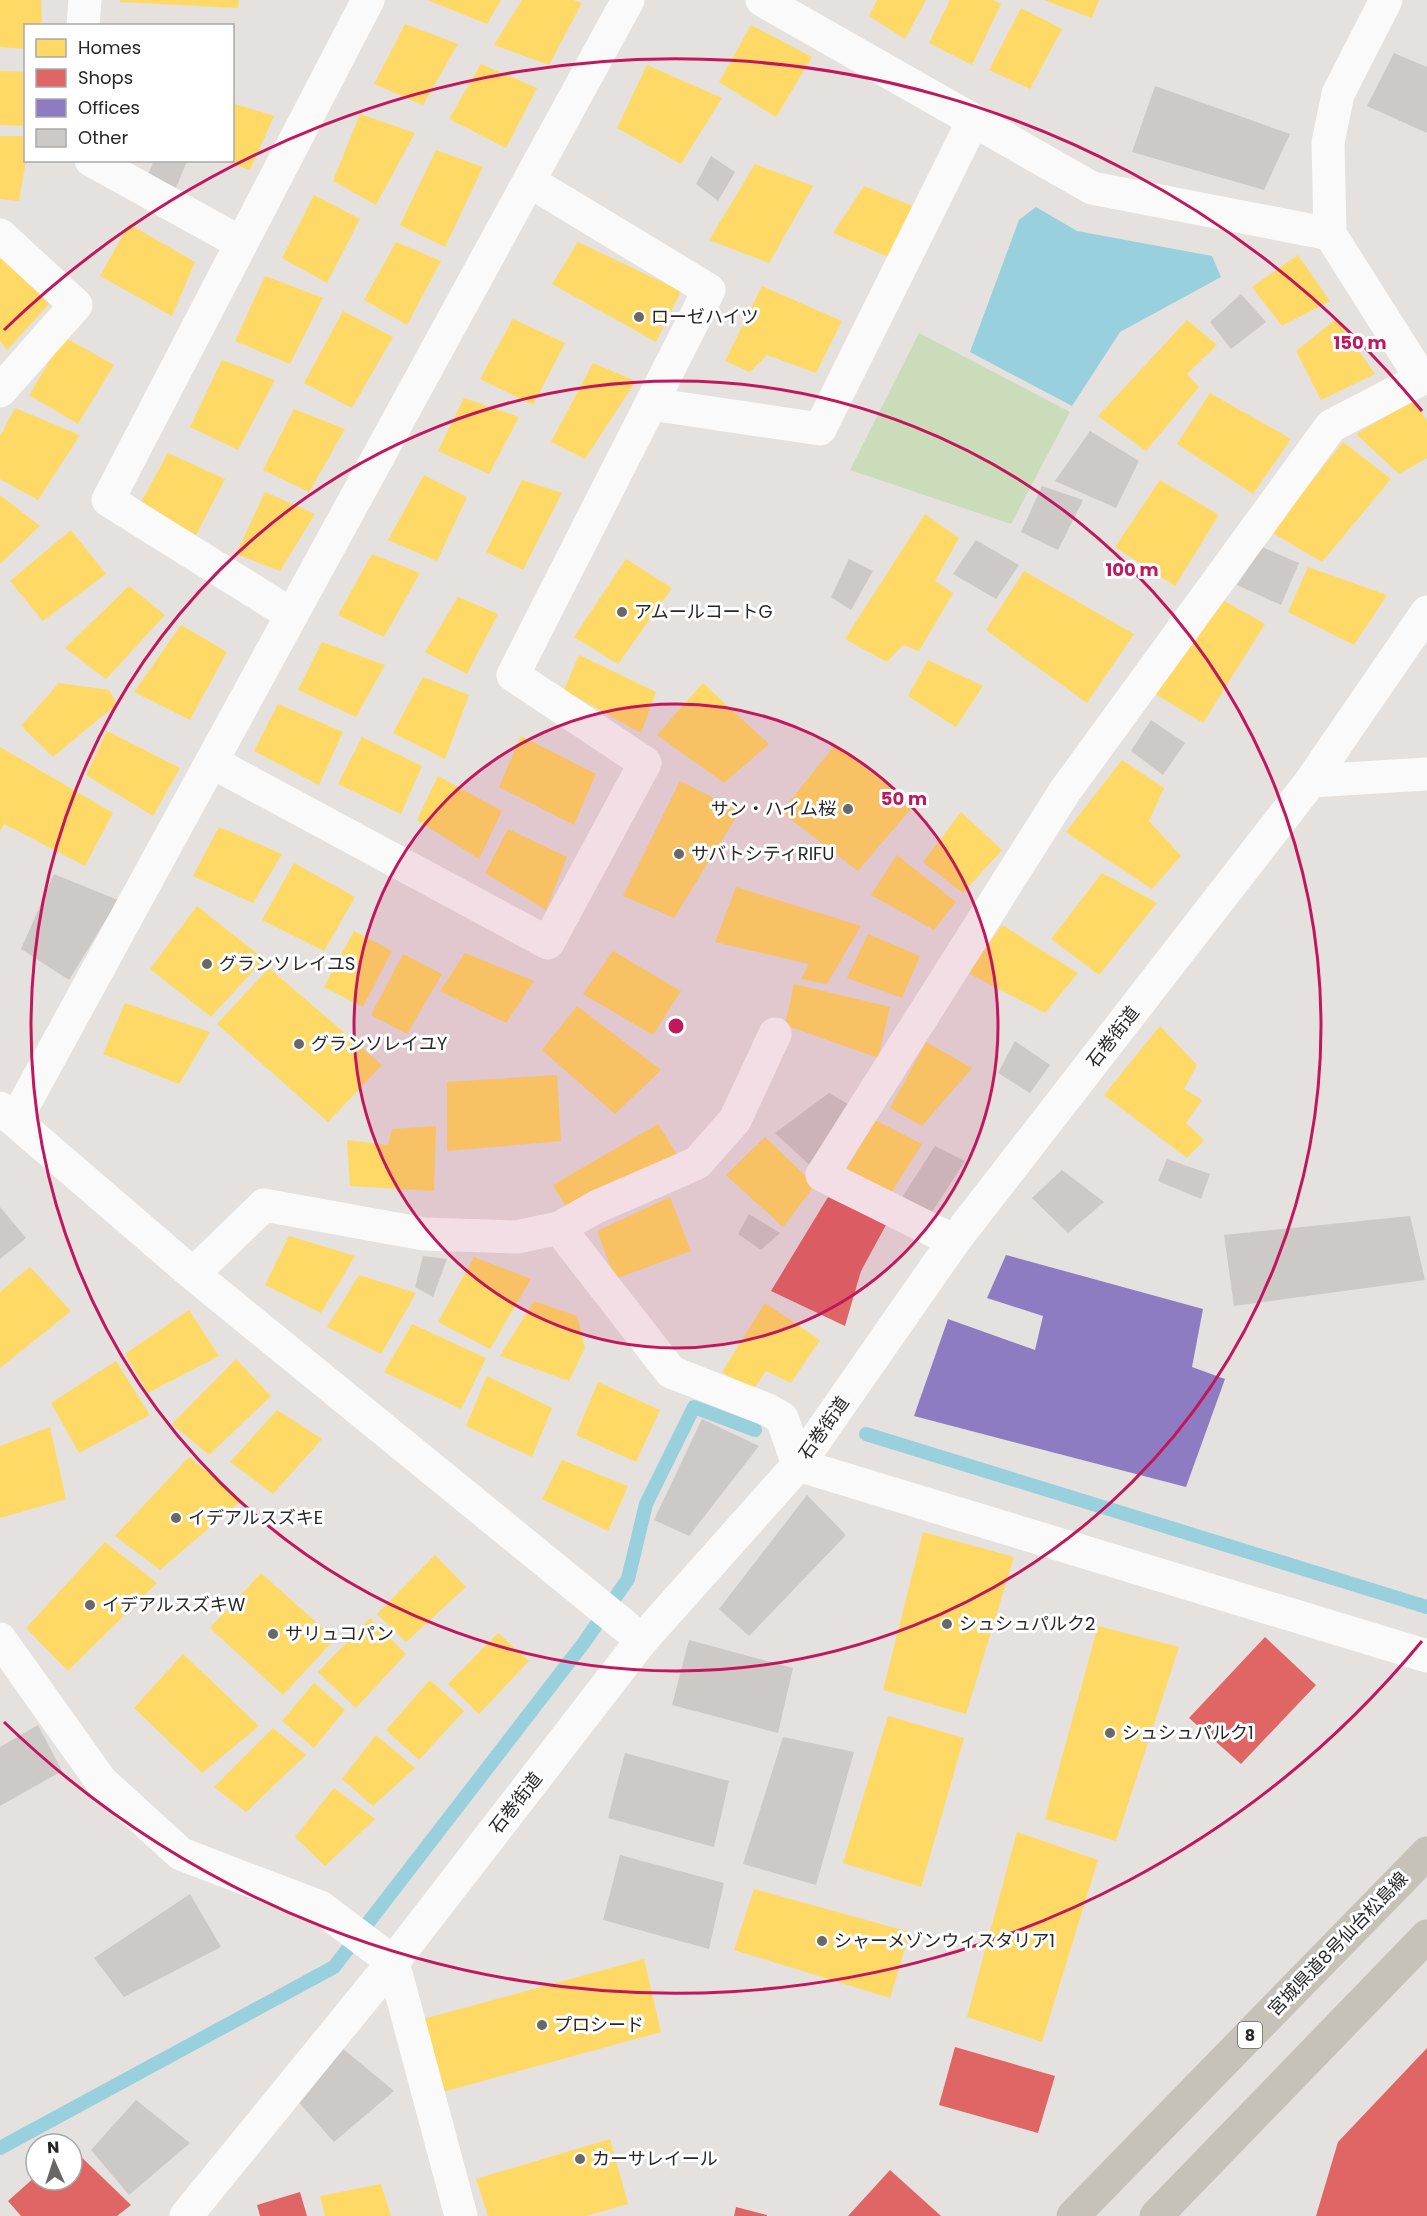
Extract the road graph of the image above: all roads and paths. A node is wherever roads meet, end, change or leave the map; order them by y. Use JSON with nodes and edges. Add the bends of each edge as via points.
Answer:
{"nodes":[{"id":1,"x":85,"y":0,"type":"edge"},
{"id":2,"x":368,"y":0,"type":"edge"},
{"id":3,"x":628,"y":0,"type":"edge"},
{"id":4,"x":762,"y":0,"type":"edge"},
{"id":5,"x":1386,"y":0,"type":"edge"},
{"id":6,"x":83,"y":24,"type":"edge"},
{"id":7,"x":973,"y":121,"type":"junction"},
{"id":8,"x":94,"y":162,"type":"edge"},
{"id":9,"x":529,"y":181,"type":"junction"},
{"id":10,"x":1329,"y":234,"type":"junction"},
{"id":11,"x":0,"y":236,"type":"edge"},
{"id":12,"x":241,"y":243,"type":"junction"},
{"id":13,"x":1424,"y":377,"type":"edge"},
{"id":14,"x":0,"y":391,"type":"edge"},
{"id":15,"x":651,"y":404,"type":"junction"},
{"id":16,"x":1427,"y":612,"type":"edge"},
{"id":17,"x":292,"y":615,"type":"junction"},
{"id":18,"x":212,"y":762,"type":"junction"},
{"id":19,"x":1427,"y":774,"type":"edge"},
{"id":20,"x":1311,"y":781,"type":"junction"},
{"id":21,"x":775,"y":1034,"type":"dead end"},
{"id":22,"x":8,"y":1114,"type":"edge"},
{"id":23,"x":559,"y":1228,"type":"junction"},
{"id":24,"x":954,"y":1241,"type":"junction"},
{"id":25,"x":194,"y":1274,"type":"junction"},
{"id":26,"x":798,"y":1465,"type":"junction"},
{"id":27,"x":635,"y":1634,"type":"junction"},
{"id":28,"x":0,"y":1640,"type":"edge"},
{"id":29,"x":1427,"y":1656,"type":"edge"},
{"id":30,"x":1427,"y":1853,"type":"edge"},
{"id":31,"x":1427,"y":1936,"type":"edge"},
{"id":32,"x":387,"y":1958,"type":"junction"},
{"id":33,"x":186,"y":2216,"type":"edge"},
{"id":34,"x":461,"y":2216,"type":"edge"},
{"id":35,"x":1073,"y":2216,"type":"edge"},
{"id":36,"x":1156,"y":2216,"type":"edge"}],
"edges":[{"from":1,"to":6,"type":"street"},
{"from":2,"to":12,"type":"street"},
{"from":3,"to":9,"type":"street"},
{"from":4,"to":7,"type":"street"},
{"from":5,"to":10,"type":"street","via":[[1338,94],[1328,142]]},
{"from":7,"to":10,"type":"street","via":[[1092,188]]},
{"from":7,"to":15,"type":"street","via":[[820,429]]},
{"from":8,"to":12,"type":"street"},
{"from":9,"to":15,"type":"street","via":[[709,290]]},
{"from":9,"to":17,"type":"street"},
{"from":10,"to":13,"type":"street"},
{"from":11,"to":14,"type":"street","via":[[76,305]]},
{"from":12,"to":17,"type":"street","via":[[108,500]]},
{"from":13,"to":24,"type":"street","via":[[1331,426],[1065,791],[822,1175]]},
{"from":15,"to":18,"type":"street","via":[[513,675],[645,763],[548,943]]},
{"from":16,"to":20,"type":"street","name":"石巻街道"},
{"from":17,"to":18,"type":"street"},
{"from":18,"to":22,"type":"street"},
{"from":19,"to":20,"type":"street"},
{"from":20,"to":24,"type":"street","name":"石巻街道"},
{"from":21,"to":23,"type":"street","via":[[735,1120],[697,1163],[596,1206]]},
{"from":22,"to":25,"type":"street"},
{"from":23,"to":25,"type":"street","via":[[517,1237],[424,1234],[264,1204]]},
{"from":23,"to":26,"type":"street","via":[[671,1372],[782,1418]]},
{"from":24,"to":26,"type":"street","name":"石巻街道"},
{"from":25,"to":27,"type":"street"},
{"from":26,"to":27,"type":"street","name":"石巻街道"},
{"from":26,"to":29,"type":"street"},
{"from":27,"to":32,"type":"street","name":"石巻街道"},
{"from":28,"to":32,"type":"street","via":[[101,1781],[181,1854],[320,1907]]},
{"from":30,"to":35,"type":"main road","name":"宮城県道8号仙台松島線","number":"8"},
{"from":31,"to":36,"type":"main road"},
{"from":32,"to":33,"type":"street","name":"石巻街道"},
{"from":32,"to":34,"type":"street"}]}
